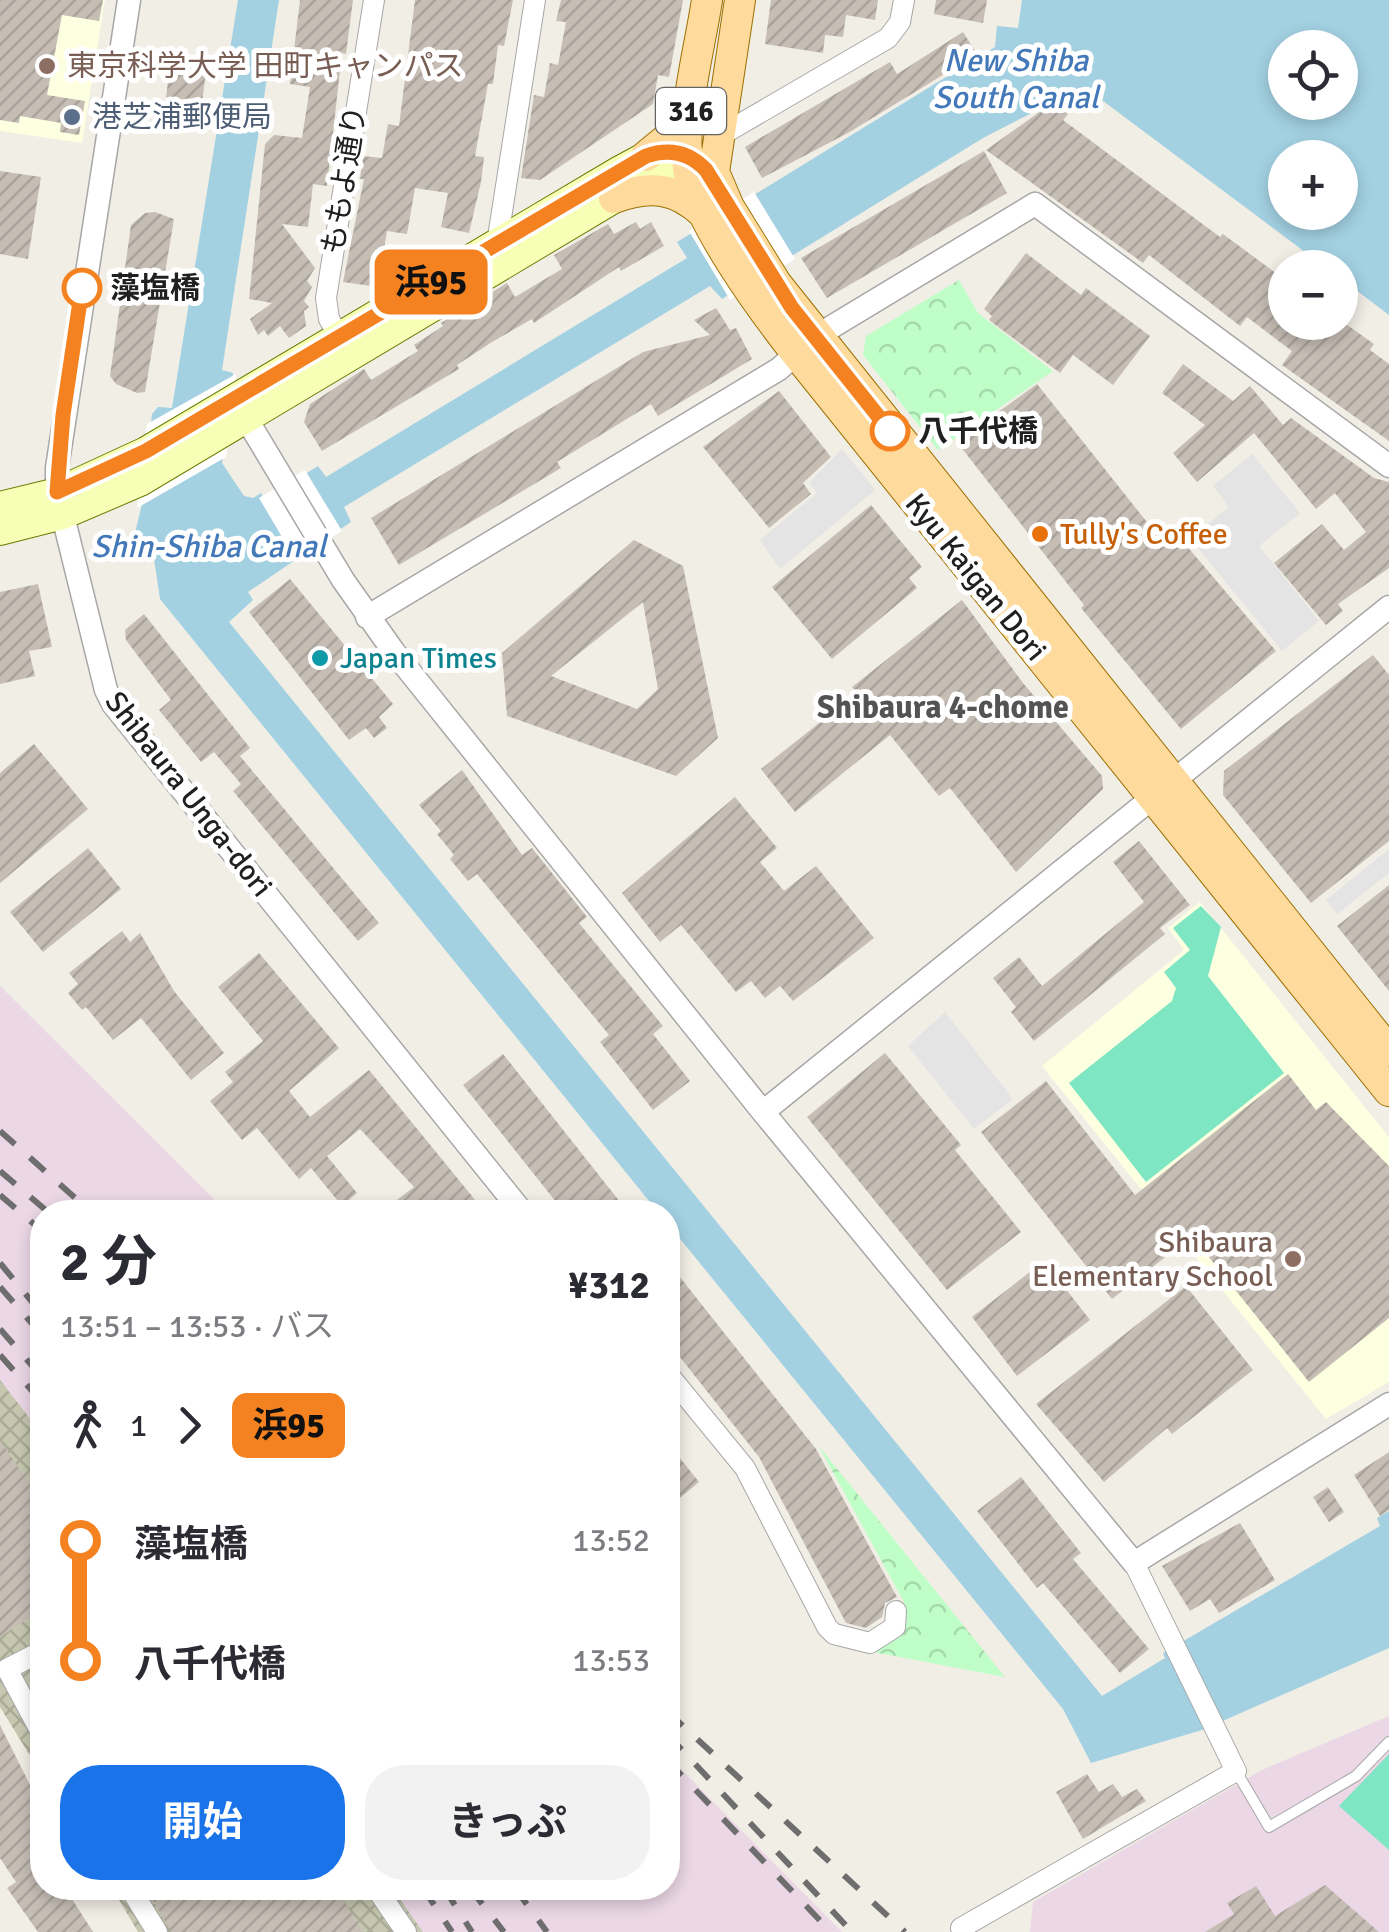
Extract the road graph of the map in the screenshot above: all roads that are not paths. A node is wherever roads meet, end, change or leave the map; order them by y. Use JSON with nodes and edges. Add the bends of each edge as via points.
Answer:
{"nodes":[{"id":1,"x":129,"y":0,"type":"edge"},
{"id":2,"x":374,"y":0,"type":"edge"},
{"id":3,"x":535,"y":0,"type":"edge"},
{"id":4,"x":707,"y":0,"type":"edge"},
{"id":5,"x":740,"y":0,"type":"edge"},
{"id":6,"x":904,"y":0,"type":"edge"},
{"id":7,"x":693,"y":99,"type":"junction"},
{"id":8,"x":718,"y":137,"type":"junction"},
{"id":9,"x":687,"y":155,"type":"junction"},
{"id":10,"x":646,"y":156,"type":"junction"},
{"id":11,"x":614,"y":198,"type":"junction"},
{"id":12,"x":719,"y":213,"type":"junction"},
{"id":13,"x":495,"y":255,"type":"junction"},
{"id":14,"x":806,"y":345,"type":"junction"},
{"id":15,"x":345,"y":346,"type":"junction"},
{"id":16,"x":237,"y":415,"type":"junction"},
{"id":17,"x":1389,"y":466,"type":"edge"},
{"id":18,"x":60,"y":503,"type":"junction"},
{"id":19,"x":0,"y":506,"type":"edge"},
{"id":20,"x":0,"y":531,"type":"edge"},
{"id":21,"x":1389,"y":607,"type":"edge"},
{"id":22,"x":367,"y":617,"type":"junction"},
{"id":23,"x":1162,"y":789,"type":"junction"},
{"id":24,"x":1389,"y":1051,"type":"edge"},
{"id":25,"x":1389,"y":1091,"type":"edge"},
{"id":26,"x":763,"y":1112,"type":"junction"},
{"id":27,"x":512,"y":1200,"type":"edge"},
{"id":28,"x":680,"y":1389,"type":"edge"},
{"id":29,"x":1389,"y":1404,"type":"edge"},
{"id":30,"x":1134,"y":1563,"type":"junction"},
{"id":31,"x":896,"y":1611,"type":"dead end"},
{"id":32,"x":30,"y":1657,"type":"edge"},
{"id":33,"x":30,"y":1711,"type":"edge"},
{"id":34,"x":1389,"y":1742,"type":"edge"},
{"id":35,"x":1232,"y":1762,"type":"junction"},
{"id":36,"x":137,"y":1900,"type":"edge"},
{"id":37,"x":384,"y":1900,"type":"edge"},
{"id":38,"x":963,"y":1930,"type":"edge"},
{"id":39,"x":157,"y":1932,"type":"edge"},
{"id":40,"x":406,"y":1932,"type":"edge"}],
"edges":[{"from":1,"to":18,"type":"street","name":"Shibaura Unga-dori","via":[[63,415]]},
{"from":2,"to":15,"type":"street","name":"ももよ通り","via":[[326,298]]},
{"from":3,"to":13,"type":"street"},
{"from":4,"to":7,"type":"main road","number":"316"},
{"from":5,"to":8,"type":"main road","number":"316"},
{"from":6,"to":8,"type":"street","via":[[888,38]]},
{"from":7,"to":9,"type":"main road","number":"316"},
{"from":7,"to":10,"type":"main road","via":[[669,137]]},
{"from":8,"to":9,"type":"main road"},
{"from":8,"to":12,"type":"main road","number":"316"},
{"from":9,"to":10,"type":"main road"},
{"from":9,"to":11,"type":"main road"},
{"from":9,"to":12,"type":"main road","number":"316","via":[[692,187]]},
{"from":10,"to":13,"type":"main road"},
{"from":11,"to":12,"type":"main road","via":[[664,190]]},
{"from":11,"to":13,"type":"main road"},
{"from":12,"to":14,"type":"main road","name":"Kyu Kaigan Dori","number":"316"},
{"from":13,"to":15,"type":"main road"},
{"from":14,"to":17,"type":"street","via":[[1035,204]]},
{"from":14,"to":22,"type":"street","via":[[779,368]]},
{"from":14,"to":23,"type":"main road","name":"Kyu Kaigan Dori","number":"316"},
{"from":15,"to":16,"type":"main road"},
{"from":16,"to":18,"type":"main road","via":[[146,451]]},
{"from":16,"to":18,"type":"main road","via":[[140,482]]},
{"from":16,"to":22,"type":"street"},
{"from":18,"to":19,"type":"main road"},
{"from":18,"to":20,"type":"main road"},
{"from":18,"to":27,"type":"street","name":"Shibaura Unga-dori","via":[[113,704]]},
{"from":21,"to":23,"type":"street"},
{"from":22,"to":26,"type":"street"},
{"from":23,"to":24,"type":"main road","name":"Kyu Kaigan Dori","number":"316"},
{"from":23,"to":25,"type":"main road","name":"Kyu Kaigan Dori","number":"316"},
{"from":23,"to":26,"type":"street"},
{"from":26,"to":30,"type":"street"},
{"from":28,"to":31,"type":"street","via":[[744,1468],[827,1628],[870,1643],[895,1627]]},
{"from":29,"to":30,"type":"street"},
{"from":30,"to":35,"type":"street"},
{"from":32,"to":33,"type":"street","via":[[7,1668]]},
{"from":34,"to":35,"type":"lane","via":[[1356,1776],[1269,1828]]},
{"from":35,"to":38,"type":"street"},
{"from":36,"to":39,"type":"street"},
{"from":37,"to":40,"type":"street"}]}
